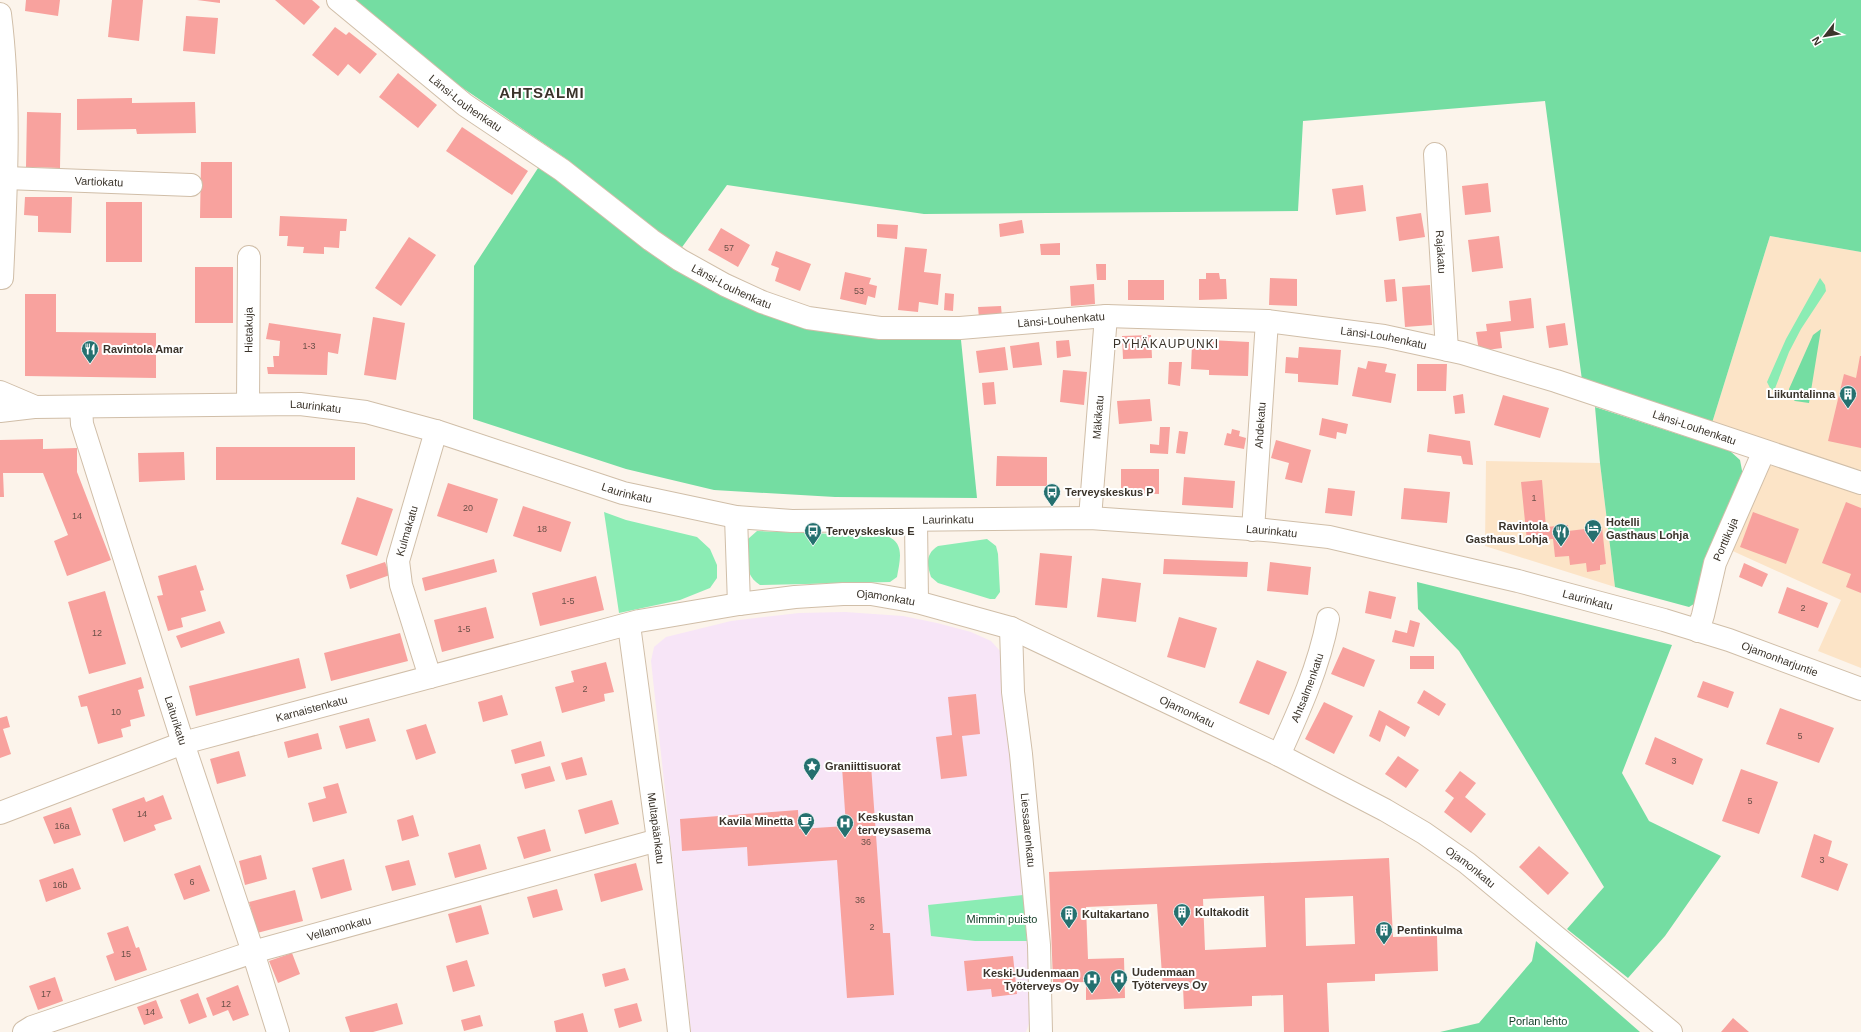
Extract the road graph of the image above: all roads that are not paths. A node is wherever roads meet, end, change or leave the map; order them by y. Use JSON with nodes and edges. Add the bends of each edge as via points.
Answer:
{"nodes":[{"id":1,"x":338,"y":0,"type":"edge"},
{"id":2,"x":0,"y":14,"type":"edge"},
{"id":3,"x":1435,"y":154,"type":"dead end"},
{"id":4,"x":6,"y":178,"type":"junction"},
{"id":5,"x":191,"y":186,"type":"dead end"},
{"id":6,"x":249,"y":257,"type":"dead end"},
{"id":7,"x":0,"y":278,"type":"edge"},
{"id":8,"x":1106,"y":316,"type":"junction"},
{"id":9,"x":1267,"y":322,"type":"junction"},
{"id":10,"x":1447,"y":350,"type":"junction"},
{"id":11,"x":0,"y":392,"type":"edge"},
{"id":12,"x":248,"y":404,"type":"junction"},
{"id":13,"x":34,"y":407,"type":"junction"},
{"id":14,"x":81,"y":407,"type":"junction"},
{"id":15,"x":0,"y":411,"type":"edge"},
{"id":16,"x":436,"y":431,"type":"junction"},
{"id":17,"x":1764,"y":451,"type":"junction"},
{"id":18,"x":1861,"y":484,"type":"edge"},
{"id":19,"x":736,"y":517,"type":"junction"},
{"id":20,"x":1090,"y":518,"type":"junction"},
{"id":21,"x":916,"y":520,"type":"junction"},
{"id":22,"x":1253,"y":530,"type":"junction"},
{"id":23,"x":917,"y":602,"type":"junction"},
{"id":24,"x":739,"y":604,"type":"junction"},
{"id":25,"x":1328,"y":619,"type":"dead end"},
{"id":26,"x":629,"y":625,"type":"junction"},
{"id":27,"x":1011,"y":628,"type":"junction"},
{"id":28,"x":1698,"y":631,"type":"junction"},
{"id":29,"x":430,"y":677,"type":"junction"},
{"id":30,"x":1861,"y":689,"type":"edge"},
{"id":31,"x":183,"y":744,"type":"junction"},
{"id":32,"x":1279,"y":755,"type":"junction"},
{"id":33,"x":0,"y":813,"type":"edge"},
{"id":34,"x":658,"y":840,"type":"junction"},
{"id":35,"x":253,"y":952,"type":"junction"},
{"id":36,"x":24,"y":1032,"type":"edge"},
{"id":37,"x":278,"y":1032,"type":"edge"},
{"id":38,"x":679,"y":1032,"type":"edge"},
{"id":39,"x":1041,"y":1032,"type":"edge"},
{"id":40,"x":1671,"y":1032,"type":"edge"}],
"edges":[{"from":1,"to":8,"type":"street","name":"Länsi-Louhenkatu","via":[[465,105],[562,170],[651,240],[680,260],[762,302],[808,318],[880,328],[972,328]]},
{"from":2,"to":4,"type":"street","via":[[4,48]]},
{"from":3,"to":10,"type":"street","name":"Rajakatu"},
{"from":4,"to":5,"type":"street","name":"Vartiokatu"},
{"from":4,"to":7,"type":"street"},
{"from":6,"to":12,"type":"street","name":"Hietakuja"},
{"from":8,"to":9,"type":"street","name":"Länsi-Louhenkatu"},
{"from":8,"to":20,"type":"street","name":"Mäkikatu"},
{"from":9,"to":10,"type":"street","name":"Länsi-Louhenkatu","via":[[1384,336]]},
{"from":9,"to":22,"type":"street","name":"Ahdekatu"},
{"from":10,"to":17,"type":"street","name":"Länsi-Louhenkatu","via":[[1556,381]]},
{"from":11,"to":13,"type":"street","name":"Laurinkatu"},
{"from":12,"to":14,"type":"street","name":"Laurinkatu"},
{"from":12,"to":16,"type":"street","name":"Laurinkatu","via":[[300,404],[340,408],[366,412]]},
{"from":13,"to":14,"type":"street","name":"Laurinkatu"},
{"from":13,"to":15,"type":"street","name":"Laurinkatu"},
{"from":14,"to":31,"type":"street","name":"Laiturikatu","via":[[82,424]]},
{"from":16,"to":19,"type":"street","name":"Laurinkatu","via":[[623,493]]},
{"from":16,"to":29,"type":"street","name":"Kulmakatu","via":[[398,561],[401,585]]},
{"from":17,"to":18,"type":"street","name":"Länsi-Louhenkatu"},
{"from":17,"to":28,"type":"street","name":"Porttikuja","via":[[1715,563]]},
{"from":19,"to":21,"type":"street","name":"Laurinkatu","via":[[792,521]]},
{"from":19,"to":24,"type":"street"},
{"from":20,"to":21,"type":"street","name":"Laurinkatu"},
{"from":20,"to":22,"type":"street","name":"Laurinkatu"},
{"from":21,"to":23,"type":"street"},
{"from":22,"to":28,"type":"street","name":"Laurinkatu","via":[[1328,537],[1518,581]]},
{"from":23,"to":24,"type":"street","name":"Ojamonkatu","via":[[871,594],[843,594]]},
{"from":23,"to":27,"type":"street","name":"Ojamonkatu"},
{"from":24,"to":26,"type":"street","name":"Ojamonkatu","via":[[639,621]]},
{"from":25,"to":32,"type":"street","name":"Ahtsalmenkatu","via":[[1324,644],[1314,672]]},
{"from":26,"to":29,"type":"street","name":"Karnaistenkatu"},
{"from":26,"to":34,"type":"street","name":"Multapäänkatu"},
{"from":27,"to":32,"type":"street","name":"Ojamonkatu"},
{"from":27,"to":39,"type":"street","name":"Liessaarenkatu","via":[[1013,692],[1039,945]]},
{"from":28,"to":30,"type":"street","name":"Ojamonharjuntie"},
{"from":29,"to":31,"type":"street","name":"Karnaistenkatu"},
{"from":31,"to":33,"type":"street","name":"Karnaistenkatu"},
{"from":31,"to":35,"type":"street","name":"Laiturikatu"},
{"from":32,"to":40,"type":"street","name":"Ojamonkatu","via":[[1385,810],[1467,863]]},
{"from":34,"to":35,"type":"street","name":"Vellamonkatu"},
{"from":34,"to":38,"type":"street","name":"Multapäänkatu"},
{"from":35,"to":36,"type":"street","name":"Vellamonkatu","via":[[32,1027]]},
{"from":35,"to":37,"type":"street","name":"Laiturikatu"}]}
